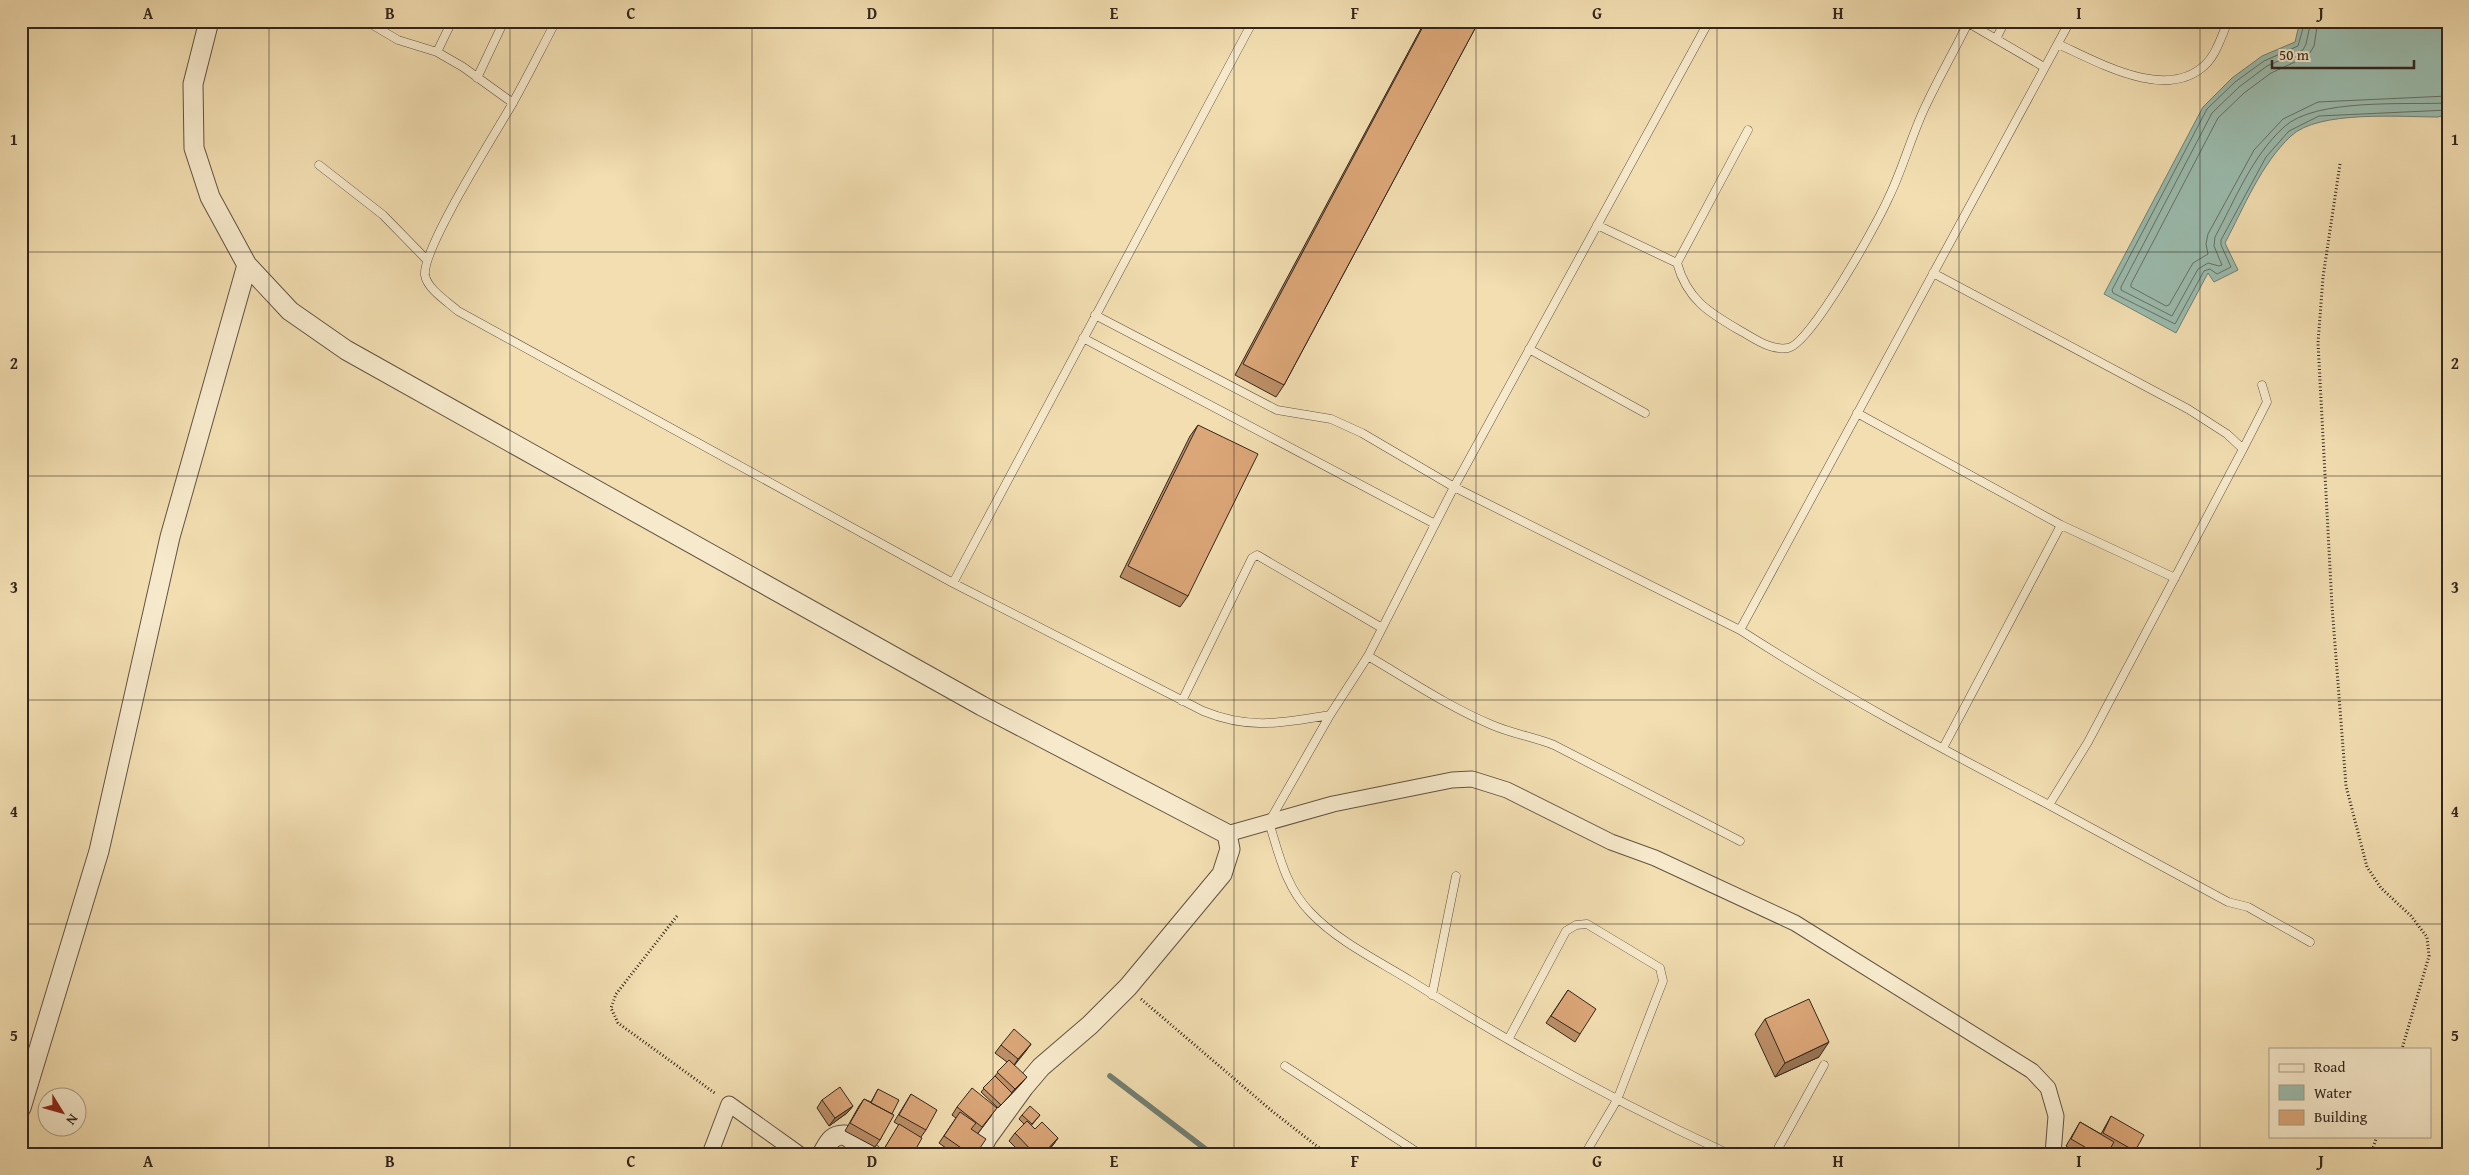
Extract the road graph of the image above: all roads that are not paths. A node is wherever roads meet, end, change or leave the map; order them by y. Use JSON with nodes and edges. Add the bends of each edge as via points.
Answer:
{"nodes":[{"id":1,"x":209,"y":21,"type":"edge"},
{"id":2,"x":366,"y":21,"type":"edge"},
{"id":3,"x":452,"y":21,"type":"edge"},
{"id":4,"x":504,"y":21,"type":"edge"},
{"id":5,"x":556,"y":21,"type":"edge"},
{"id":6,"x":1253,"y":21,"type":"edge"},
{"id":7,"x":1709,"y":21,"type":"edge"},
{"id":8,"x":2006,"y":21,"type":"edge"},
{"id":9,"x":2070,"y":21,"type":"edge"},
{"id":10,"x":2228,"y":21,"type":"edge"},
{"id":11,"x":1966,"y":22,"type":"edge"},
{"id":12,"x":1996,"y":39,"type":"junction"},
{"id":13,"x":2058,"y":44,"type":"junction"},
{"id":14,"x":436,"y":52,"type":"junction"},
{"id":15,"x":2044,"y":67,"type":"junction"},
{"id":16,"x":477,"y":78,"type":"junction"},
{"id":17,"x":513,"y":104,"type":"junction"},
{"id":18,"x":1748,"y":130,"type":"dead end"},
{"id":19,"x":319,"y":165,"type":"dead end"},
{"id":20,"x":1598,"y":225,"type":"junction"},
{"id":21,"x":426,"y":259,"type":"junction"},
{"id":22,"x":1678,"y":263,"type":"junction"},
{"id":23,"x":246,"y":265,"type":"junction"},
{"id":24,"x":1933,"y":272,"type":"junction"},
{"id":25,"x":1096,"y":315,"type":"junction"},
{"id":26,"x":1083,"y":338,"type":"junction"},
{"id":27,"x":1529,"y":349,"type":"junction"},
{"id":28,"x":2262,"y":385,"type":"dead end"},
{"id":29,"x":1857,"y":413,"type":"junction"},
{"id":30,"x":1645,"y":414,"type":"dead end"},
{"id":31,"x":2243,"y":450,"type":"junction"},
{"id":32,"x":1454,"y":486,"type":"junction"},
{"id":33,"x":1435,"y":524,"type":"junction"},
{"id":34,"x":2061,"y":525,"type":"junction"},
{"id":35,"x":2176,"y":578,"type":"junction"},
{"id":36,"x":953,"y":583,"type":"junction"},
{"id":37,"x":1382,"y":628,"type":"junction"},
{"id":38,"x":1740,"y":630,"type":"junction"},
{"id":39,"x":1368,"y":656,"type":"junction"},
{"id":40,"x":1182,"y":701,"type":"junction"},
{"id":41,"x":1330,"y":715,"type":"junction"},
{"id":42,"x":1943,"y":748,"type":"junction"},
{"id":43,"x":2049,"y":805,"type":"junction"},
{"id":44,"x":1269,"y":822,"type":"junction"},
{"id":45,"x":1227,"y":834,"type":"junction"},
{"id":46,"x":1740,"y":841,"type":"dead end"},
{"id":47,"x":1456,"y":876,"type":"dead end"},
{"id":48,"x":2310,"y":942,"type":"dead end"},
{"id":49,"x":1432,"y":995,"type":"junction"},
{"id":50,"x":1509,"y":1038,"type":"junction"},
{"id":51,"x":1824,"y":1065,"type":"dead end"},
{"id":52,"x":1285,"y":1066,"type":"dead end"},
{"id":53,"x":1617,"y":1100,"type":"junction"},
{"id":54,"x":21,"y":1108,"type":"edge"},
{"id":55,"x":2055,"y":1153,"type":"edge"},
{"id":56,"x":710,"y":1154,"type":"edge"},
{"id":57,"x":800,"y":1154,"type":"edge"},
{"id":58,"x":822,"y":1154,"type":"edge"},
{"id":59,"x":872,"y":1154,"type":"edge"},
{"id":60,"x":979,"y":1154,"type":"edge"},
{"id":61,"x":1420,"y":1154,"type":"edge"},
{"id":62,"x":1585,"y":1154,"type":"edge"},
{"id":63,"x":1729,"y":1154,"type":"edge"},
{"id":64,"x":1774,"y":1154,"type":"edge"}],
"edges":[{"from":1,"to":23,"type":"street","via":[[193,84],[194,148],[210,198]]},
{"from":2,"to":14,"type":"lane","via":[[398,40]]},
{"from":3,"to":14,"type":"lane"},
{"from":4,"to":16,"type":"lane"},
{"from":5,"to":17,"type":"lane"},
{"from":6,"to":25,"type":"lane"},
{"from":7,"to":20,"type":"lane"},
{"from":8,"to":12,"type":"lane"},
{"from":9,"to":13,"type":"lane"},
{"from":10,"to":13,"type":"lane","via":[[2206,64],[2180,80],[2156,81],[2118,70]]},
{"from":11,"to":12,"type":"lane"},
{"from":11,"to":22,"type":"lane","via":[[1927,102],[1888,200],[1855,260],[1802,340],[1789,348],[1769,347],[1724,321],[1695,298],[1683,282]]},
{"from":12,"to":15,"type":"lane"},
{"from":13,"to":15,"type":"lane"},
{"from":14,"to":16,"type":"lane"},
{"from":15,"to":24,"type":"lane"},
{"from":16,"to":17,"type":"lane"},
{"from":17,"to":21,"type":"lane"},
{"from":18,"to":22,"type":"lane"},
{"from":19,"to":21,"type":"lane","via":[[370,204]]},
{"from":20,"to":22,"type":"lane"},
{"from":20,"to":27,"type":"lane"},
{"from":21,"to":36,"type":"lane","via":[[425,276],[435,291],[458,311]]},
{"from":23,"to":45,"type":"street","via":[[290,311],[346,350],[982,706]]},
{"from":23,"to":54,"type":"street","via":[[170,537],[99,851]]},
{"from":24,"to":29,"type":"lane"},
{"from":24,"to":31,"type":"lane","via":[[2188,409],[2227,434]]},
{"from":25,"to":26,"type":"lane"},
{"from":25,"to":32,"type":"lane","via":[[1277,410],[1331,419],[1362,433]]},
{"from":26,"to":33,"type":"lane"},
{"from":26,"to":36,"type":"lane"},
{"from":27,"to":30,"type":"lane"},
{"from":27,"to":32,"type":"lane"},
{"from":28,"to":31,"type":"lane","via":[[2267,402]]},
{"from":29,"to":34,"type":"lane"},
{"from":29,"to":38,"type":"lane"},
{"from":31,"to":35,"type":"lane"},
{"from":32,"to":33,"type":"lane"},
{"from":32,"to":38,"type":"lane"},
{"from":33,"to":37,"type":"lane"},
{"from":34,"to":35,"type":"lane"},
{"from":34,"to":42,"type":"lane"},
{"from":35,"to":43,"type":"lane","via":[[2088,742]]},
{"from":36,"to":40,"type":"lane"},
{"from":37,"to":39,"type":"lane"},
{"from":37,"to":40,"type":"lane","via":[[1257,555],[1252,558]]},
{"from":38,"to":42,"type":"lane","via":[[1783,658]]},
{"from":39,"to":41,"type":"lane"},
{"from":39,"to":46,"type":"lane","via":[[1463,712],[1514,734],[1533,736],[1554,745]]},
{"from":40,"to":41,"type":"lane","via":[[1225,720],[1244,723],[1272,724]]},
{"from":41,"to":44,"type":"lane"},
{"from":42,"to":43,"type":"lane"},
{"from":43,"to":48,"type":"lane","via":[[2228,902],[2248,907]]},
{"from":44,"to":45,"type":"street"},
{"from":44,"to":49,"type":"lane","via":[[1286,878],[1310,912],[1332,932]]},
{"from":44,"to":55,"type":"street","via":[[1333,804],[1452,780],[1472,779],[1507,790],[1611,842],[1655,858],[1795,923],[2032,1071],[2048,1088],[2056,1116]]},
{"from":45,"to":60,"type":"street","via":[[1230,849],[1222,874],[1128,987],[1024,1086]]},
{"from":47,"to":49,"type":"lane"},
{"from":49,"to":50,"type":"lane"},
{"from":50,"to":53,"type":"lane"},
{"from":50,"to":53,"type":"lane","via":[[1566,931],[1576,925],[1587,924],[1660,968],[1663,981]]},
{"from":51,"to":64,"type":"lane"},
{"from":52,"to":61,"type":"lane"},
{"from":53,"to":62,"type":"lane"},
{"from":53,"to":63,"type":"lane"},
{"from":56,"to":57,"type":"street","via":[[729,1104]]},
{"from":58,"to":59,"type":"street","via":[[834,1136],[839,1134]]}]}
